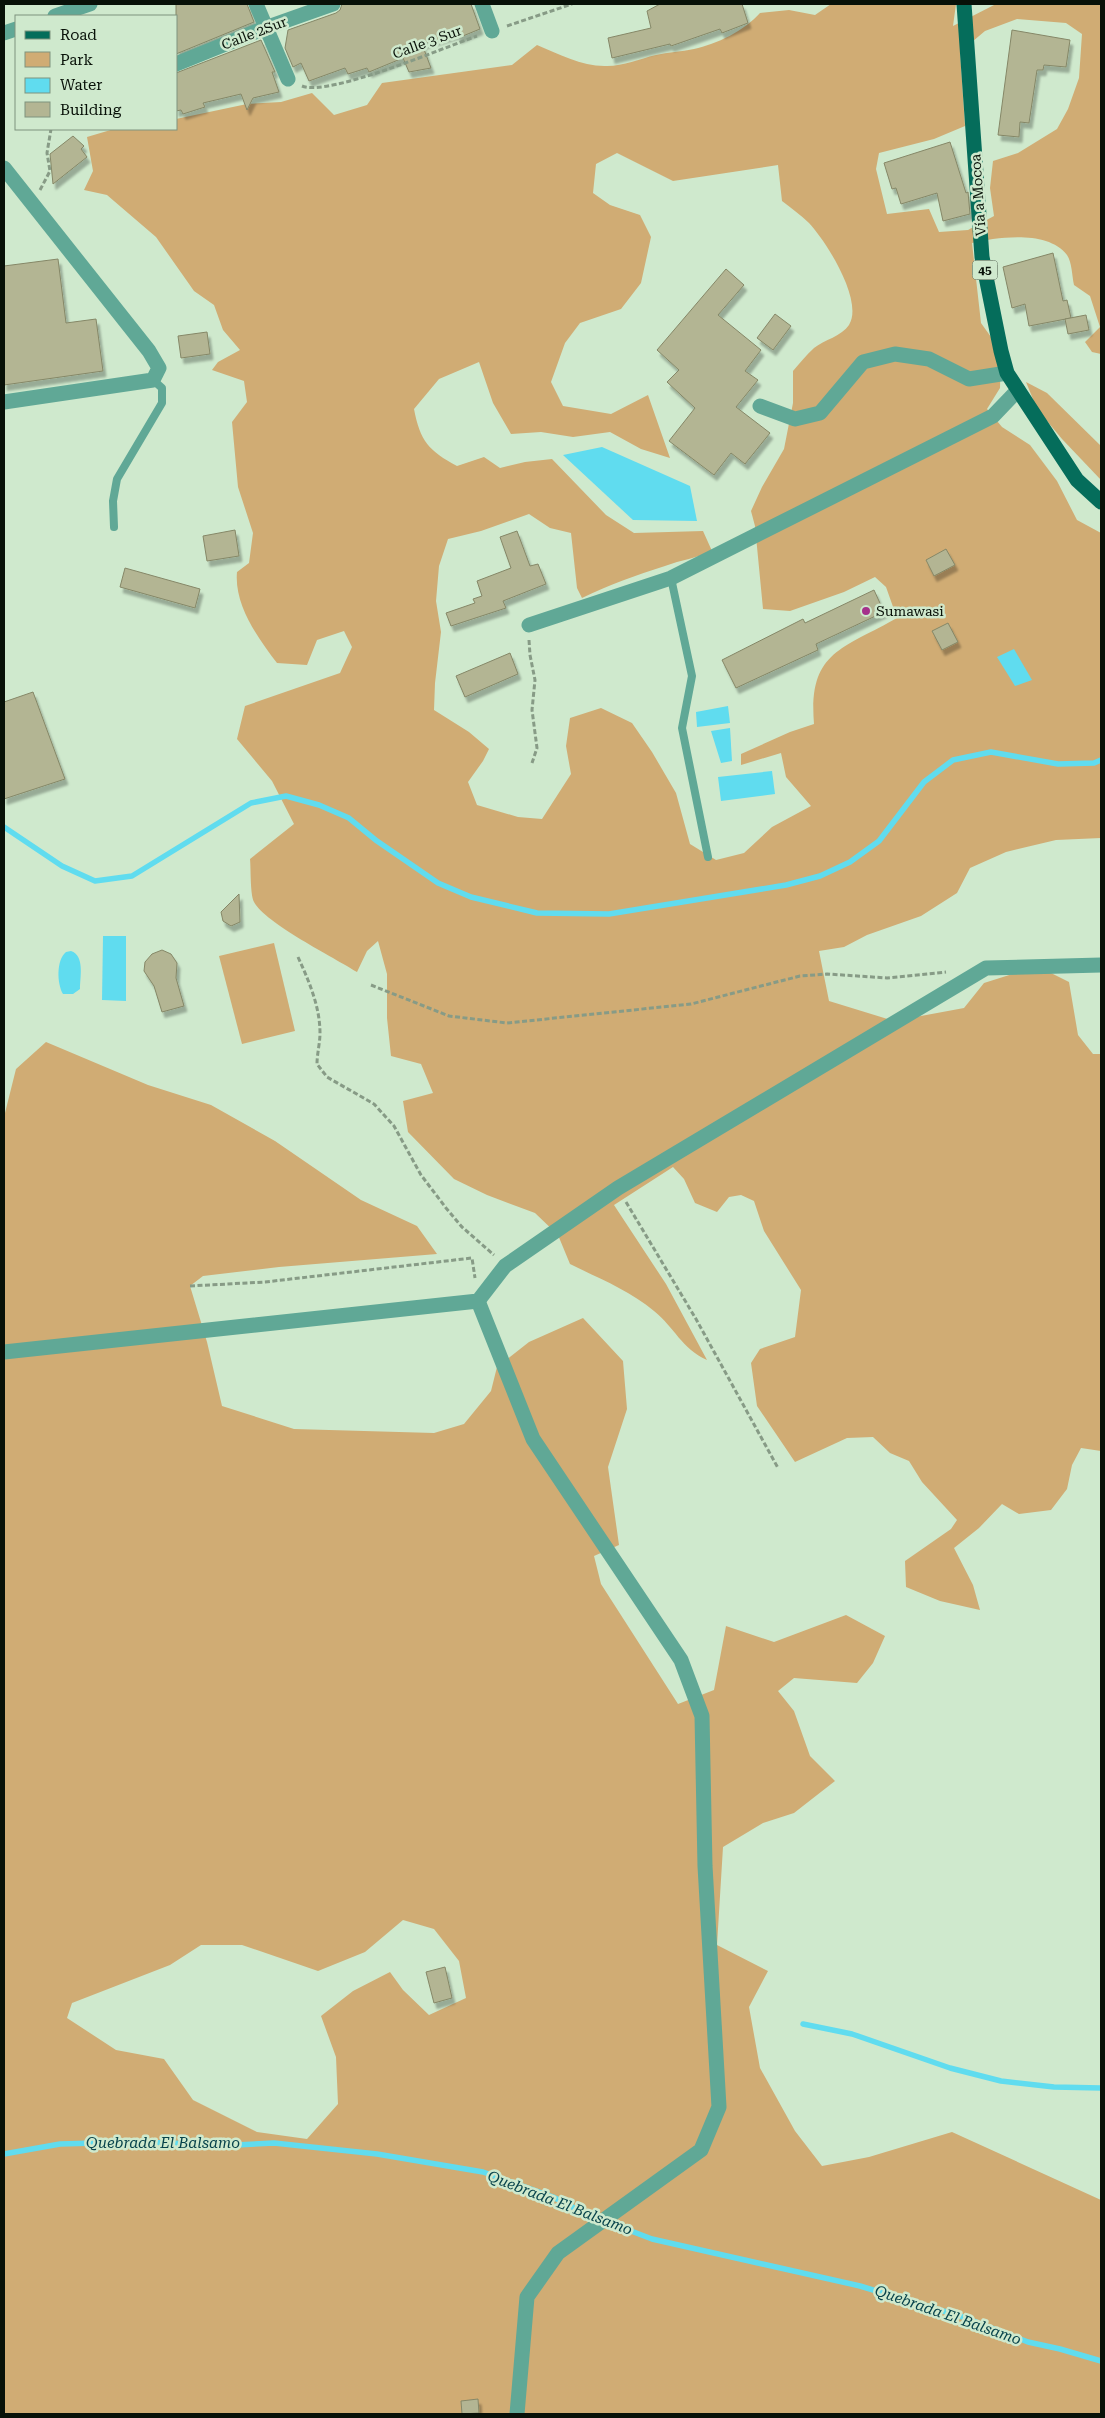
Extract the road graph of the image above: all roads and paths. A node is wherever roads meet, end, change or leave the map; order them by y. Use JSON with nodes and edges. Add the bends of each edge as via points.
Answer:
{"nodes":[{"id":1,"x":256,"y":4,"type":"edge"},
{"id":2,"x":333,"y":4,"type":"edge"},
{"id":3,"x":482,"y":4,"type":"edge"},
{"id":4,"x":572,"y":4,"type":"edge"},
{"id":5,"x":964,"y":4,"type":"edge"},
{"id":6,"x":82,"y":8,"type":"edge"},
{"id":7,"x":58,"y":15,"type":"edge"},
{"id":8,"x":265,"y":28,"type":"junction"},
{"id":9,"x":492,"y":31,"type":"junction"},
{"id":10,"x":178,"y":63,"type":"edge"},
{"id":11,"x":288,"y":79,"type":"joint"},
{"id":12,"x":51,"y":130,"type":"edge"},
{"id":13,"x":4,"y":168,"type":"edge"},
{"id":14,"x":30,"y":203,"type":"junction"},
{"id":15,"x":1007,"y":373,"type":"junction"},
{"id":16,"x":153,"y":380,"type":"junction"},
{"id":17,"x":1018,"y":390,"type":"junction"},
{"id":18,"x":4,"y":402,"type":"edge"},
{"id":19,"x":760,"y":406,"type":"dead end"},
{"id":20,"x":1101,"y":502,"type":"edge"},
{"id":21,"x":114,"y":527,"type":"dead end"},
{"id":22,"x":671,"y":578,"type":"junction"},
{"id":23,"x":529,"y":625,"type":"joint"},
{"id":24,"x":532,"y":763,"type":"dead end"},
{"id":25,"x":708,"y":857,"type":"dead end"},
{"id":26,"x":298,"y":957,"type":"dead end"},
{"id":27,"x":1101,"y":965,"type":"edge"},
{"id":28,"x":956,"y":971,"type":"dead end"},
{"id":29,"x":371,"y":985,"type":"dead end"},
{"id":30,"x":618,"y":1188,"type":"junction"},
{"id":31,"x":505,"y":1266,"type":"junction"},
{"id":32,"x":190,"y":1286,"type":"dead end"},
{"id":33,"x":478,"y":1301,"type":"junction"},
{"id":34,"x":4,"y":1352,"type":"edge"},
{"id":35,"x":778,"y":1468,"type":"dead end"},
{"id":36,"x":517,"y":2414,"type":"edge"}],
"edges":[{"from":1,"to":8,"type":"street"},
{"from":2,"to":8,"type":"street","name":"Calle 2Sur"},
{"from":3,"to":9,"type":"street"},
{"from":4,"to":9,"type":"path","name":"Calle 3 Sur"},
{"from":5,"to":15,"type":"main road","name":"Vía a Mocoa","number":"45","via":[[982,256]]},
{"from":6,"to":7,"type":"street"},
{"from":8,"to":10,"type":"street","name":"Calle 2Sur"},
{"from":8,"to":11,"type":"street"},
{"from":9,"to":11,"type":"path","name":"Calle 3 Sur","via":[[346,83],[309,88]]},
{"from":12,"to":14,"type":"path","via":[[47,153],[50,171]]},
{"from":13,"to":14,"type":"street"},
{"from":14,"to":16,"type":"street","via":[[150,351],[159,368]]},
{"from":15,"to":17,"type":"main road","name":"Vía a Mocoa","number":"45"},
{"from":15,"to":19,"type":"street","via":[[969,379],[929,359],[895,354],[863,362],[820,413],[795,419]]},
{"from":16,"to":18,"type":"street"},
{"from":16,"to":21,"type":"lane","via":[[162,388],[162,403],[116,479]]},
{"from":17,"to":20,"type":"main road","name":"Vía a Mocoa","number":"45","via":[[1077,480]]},
{"from":17,"to":22,"type":"street","via":[[993,416]]},
{"from":22,"to":23,"type":"street"},
{"from":22,"to":25,"type":"lane","via":[[692,676],[682,728]]},
{"from":23,"to":24,"type":"path","via":[[530,655],[536,680],[532,710],[537,748]]},
{"from":26,"to":31,"type":"path","via":[[317,1011],[320,1033],[317,1064],[327,1076],[374,1104],[394,1126],[421,1175],[446,1208]]},
{"from":27,"to":30,"type":"street","via":[[986,968]]},
{"from":28,"to":29,"type":"path","via":[[887,978],[827,974],[800,976],[691,1004],[507,1023],[449,1016]]},
{"from":30,"to":31,"type":"street"},
{"from":30,"to":35,"type":"path","via":[[696,1318]]},
{"from":31,"to":33,"type":"street"},
{"from":32,"to":33,"type":"path","via":[[265,1282],[472,1258]]},
{"from":33,"to":34,"type":"street"},
{"from":33,"to":36,"type":"street","via":[[532,1439],[681,1660],[702,1716],[705,1866],[719,2107],[701,2150],[558,2253],[527,2297]]}]}
